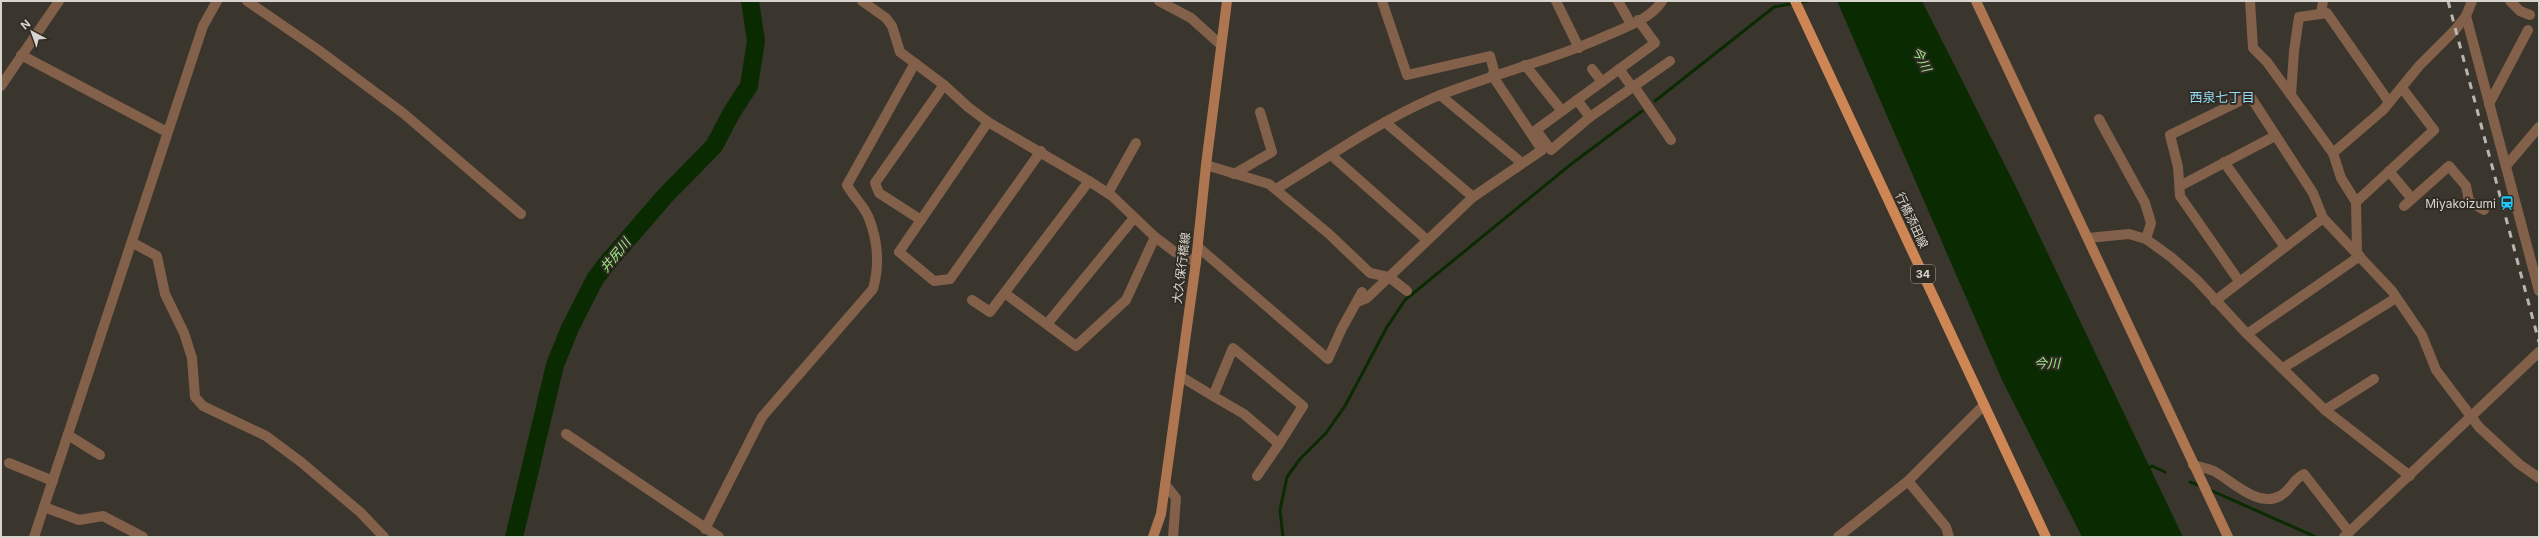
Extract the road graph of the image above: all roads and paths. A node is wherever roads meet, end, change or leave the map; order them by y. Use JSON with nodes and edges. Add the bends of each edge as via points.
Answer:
{"nodes":[{"id":1,"x":59,"y":1,"type":"edge"},
{"id":2,"x":217,"y":1,"type":"edge"},
{"id":3,"x":247,"y":1,"type":"edge"},
{"id":4,"x":862,"y":1,"type":"edge"},
{"id":5,"x":1159,"y":1,"type":"edge"},
{"id":6,"x":1227,"y":1,"type":"edge"},
{"id":7,"x":1382,"y":1,"type":"edge"},
{"id":8,"x":1556,"y":1,"type":"edge"},
{"id":9,"x":1618,"y":1,"type":"edge"},
{"id":10,"x":1662,"y":1,"type":"edge"},
{"id":11,"x":1976,"y":1,"type":"edge"},
{"id":12,"x":2250,"y":1,"type":"edge"},
{"id":13,"x":2323,"y":1,"type":"edge"},
{"id":14,"x":2472,"y":1,"type":"edge"},
{"id":15,"x":2510,"y":1,"type":"edge"},
{"id":16,"x":1797,"y":6,"type":"edge"},
{"id":17,"x":2321,"y":14,"type":"junction"},
{"id":18,"x":2466,"y":16,"type":"junction"},
{"id":19,"x":2530,"y":16,"type":"dead end"},
{"id":20,"x":1635,"y":22,"type":"junction"},
{"id":21,"x":2528,"y":30,"type":"dead end"},
{"id":22,"x":1221,"y":45,"type":"junction"},
{"id":23,"x":1579,"y":48,"type":"junction"},
{"id":24,"x":21,"y":55,"type":"junction"},
{"id":25,"x":1670,"y":61,"type":"dead end"},
{"id":26,"x":915,"y":62,"type":"junction"},
{"id":27,"x":1525,"y":65,"type":"junction"},
{"id":28,"x":1592,"y":69,"type":"dead end"},
{"id":29,"x":1619,"y":69,"type":"junction"},
{"id":30,"x":3,"y":75,"type":"edge"},
{"id":31,"x":1494,"y":75,"type":"junction"},
{"id":32,"x":1602,"y":82,"type":"junction"},
{"id":33,"x":944,"y":85,"type":"junction"},
{"id":34,"x":1,"y":86,"type":"edge"},
{"id":35,"x":1633,"y":87,"type":"junction"},
{"id":36,"x":2402,"y":88,"type":"junction"},
{"id":37,"x":1440,"y":95,"type":"junction"},
{"id":38,"x":2291,"y":95,"type":"junction"},
{"id":39,"x":1577,"y":100,"type":"junction"},
{"id":40,"x":2389,"y":102,"type":"junction"},
{"id":41,"x":2489,"y":104,"type":"junction"},
{"id":42,"x":1562,"y":110,"type":"junction"},
{"id":43,"x":1260,"y":112,"type":"dead end"},
{"id":44,"x":1590,"y":117,"type":"junction"},
{"id":45,"x":2099,"y":119,"type":"dead end"},
{"id":46,"x":988,"y":122,"type":"junction"},
{"id":47,"x":1385,"y":122,"type":"junction"},
{"id":48,"x":2539,"y":127,"type":"edge"},
{"id":49,"x":167,"y":132,"type":"junction"},
{"id":50,"x":2275,"y":136,"type":"junction"},
{"id":51,"x":1671,"y":140,"type":"dead end"},
{"id":52,"x":1136,"y":143,"type":"dead end"},
{"id":53,"x":1041,"y":151,"type":"junction"},
{"id":54,"x":2333,"y":153,"type":"junction"},
{"id":55,"x":1331,"y":155,"type":"junction"},
{"id":56,"x":2224,"y":162,"type":"junction"},
{"id":57,"x":1522,"y":163,"type":"junction"},
{"id":58,"x":1206,"y":165,"type":"junction"},
{"id":59,"x":2506,"y":166,"type":"junction"},
{"id":60,"x":2389,"y":171,"type":"junction"},
{"id":61,"x":1234,"y":174,"type":"junction"},
{"id":62,"x":1089,"y":180,"type":"junction"},
{"id":63,"x":2180,"y":186,"type":"junction"},
{"id":64,"x":1276,"y":189,"type":"junction"},
{"id":65,"x":1108,"y":193,"type":"junction"},
{"id":66,"x":1473,"y":197,"type":"junction"},
{"id":67,"x":2412,"y":199,"type":"junction"},
{"id":68,"x":2356,"y":202,"type":"junction"},
{"id":69,"x":2404,"y":206,"type":"dead end"},
{"id":70,"x":2484,"y":210,"type":"dead end"},
{"id":71,"x":521,"y":214,"type":"dead end"},
{"id":72,"x":1134,"y":218,"type":"junction"},
{"id":73,"x":2324,"y":218,"type":"junction"},
{"id":74,"x":921,"y":220,"type":"junction"},
{"id":75,"x":1155,"y":237,"type":"junction"},
{"id":76,"x":2088,"y":238,"type":"junction"},
{"id":77,"x":2146,"y":239,"type":"junction"},
{"id":78,"x":1427,"y":240,"type":"junction"},
{"id":79,"x":133,"y":243,"type":"junction"},
{"id":80,"x":1198,"y":247,"type":"junction"},
{"id":81,"x":2285,"y":247,"type":"junction"},
{"id":82,"x":2359,"y":255,"type":"junction"},
{"id":83,"x":1196,"y":262,"type":"junction"},
{"id":84,"x":1389,"y":277,"type":"junction"},
{"id":85,"x":2239,"y":281,"type":"junction"},
{"id":86,"x":1407,"y":291,"type":"dead end"},
{"id":87,"x":2539,"y":291,"type":"edge"},
{"id":88,"x":1362,"y":292,"type":"dead end"},
{"id":89,"x":1006,"y":294,"type":"junction"},
{"id":90,"x":2396,"y":298,"type":"junction"},
{"id":91,"x":972,"y":300,"type":"dead end"},
{"id":92,"x":2215,"y":301,"type":"junction"},
{"id":93,"x":1357,"y":302,"type":"junction"},
{"id":94,"x":1047,"y":324,"type":"junction"},
{"id":95,"x":2247,"y":334,"type":"junction"},
{"id":96,"x":2539,"y":352,"type":"edge"},
{"id":97,"x":2283,"y":368,"type":"junction"},
{"id":98,"x":1180,"y":376,"type":"junction"},
{"id":99,"x":2374,"y":379,"type":"dead end"},
{"id":100,"x":1213,"y":396,"type":"junction"},
{"id":101,"x":1984,"y":405,"type":"junction"},
{"id":102,"x":2325,"y":410,"type":"junction"},
{"id":103,"x":2470,"y":416,"type":"junction"},
{"id":104,"x":566,"y":434,"type":"dead end"},
{"id":105,"x":68,"y":435,"type":"junction"},
{"id":106,"x":1279,"y":444,"type":"junction"},
{"id":107,"x":100,"y":455,"type":"dead end"},
{"id":108,"x":9,"y":463,"type":"dead end"},
{"id":109,"x":2194,"y":467,"type":"junction"},
{"id":110,"x":1257,"y":476,"type":"dead end"},
{"id":111,"x":2410,"y":476,"type":"junction"},
{"id":112,"x":2539,"y":478,"type":"edge"},
{"id":113,"x":53,"y":481,"type":"junction"},
{"id":114,"x":1908,"y":481,"type":"junction"},
{"id":115,"x":1165,"y":484,"type":"junction"},
{"id":116,"x":44,"y":507,"type":"junction"},
{"id":117,"x":706,"y":529,"type":"junction"},
{"id":118,"x":2347,"y":535,"type":"edge"},
{"id":119,"x":34,"y":537,"type":"edge"},
{"id":120,"x":143,"y":537,"type":"edge"},
{"id":121,"x":384,"y":537,"type":"edge"},
{"id":122,"x":719,"y":537,"type":"edge"},
{"id":123,"x":1153,"y":537,"type":"edge"},
{"id":124,"x":1173,"y":537,"type":"edge"},
{"id":125,"x":1838,"y":537,"type":"edge"},
{"id":126,"x":1948,"y":537,"type":"edge"},
{"id":127,"x":2046,"y":537,"type":"edge"},
{"id":128,"x":2228,"y":537,"type":"edge"}],
"edges":[{"from":1,"to":24,"type":"street"},
{"from":2,"to":49,"type":"street","via":[[203,26]]},
{"from":3,"to":71,"type":"street","via":[[317,48],[403,113]]},
{"from":4,"to":26,"type":"street","via":[[886,18],[892,26],[900,52]]},
{"from":5,"to":22,"type":"street","via":[[1191,18]]},
{"from":6,"to":22,"type":"street","name":"大久保行橋線"},
{"from":7,"to":31,"type":"street","via":[[1407,75],[1490,56]]},
{"from":8,"to":23,"type":"street"},
{"from":9,"to":20,"type":"street"},
{"from":10,"to":20,"type":"street","via":[[1657,10]]},
{"from":11,"to":76,"type":"street"},
{"from":12,"to":38,"type":"street","via":[[2253,48],[2267,62]]},
{"from":13,"to":17,"type":"street"},
{"from":14,"to":18,"type":"street"},
{"from":15,"to":19,"type":"street","via":[[2518,15]]},
{"from":16,"to":101,"type":"main road","name":"行橋添田線","number":"34"},
{"from":17,"to":38,"type":"street","via":[[2299,17]]},
{"from":17,"to":40,"type":"street","via":[[2328,13]]},
{"from":18,"to":36,"type":"street"},
{"from":18,"to":41,"type":"street"},
{"from":20,"to":23,"type":"street"},
{"from":20,"to":29,"type":"street","via":[[1655,43]]},
{"from":21,"to":41,"type":"street"},
{"from":22,"to":58,"type":"street","name":"大久保行橋線"},
{"from":23,"to":27,"type":"street"},
{"from":24,"to":30,"type":"street"},
{"from":24,"to":49,"type":"street"},
{"from":25,"to":35,"type":"street"},
{"from":26,"to":33,"type":"street"},
{"from":26,"to":117,"type":"street","via":[[847,185],[868,215],[877,248],[877,274],[873,289],[762,417]]},
{"from":27,"to":31,"type":"street"},
{"from":27,"to":42,"type":"street"},
{"from":28,"to":32,"type":"street"},
{"from":29,"to":32,"type":"street"},
{"from":29,"to":35,"type":"street"},
{"from":30,"to":34,"type":"street"},
{"from":31,"to":37,"type":"street"},
{"from":31,"to":57,"type":"street","via":[[1542,150]]},
{"from":32,"to":39,"type":"street"},
{"from":33,"to":46,"type":"street"},
{"from":33,"to":74,"type":"street","via":[[875,183],[879,193]]},
{"from":35,"to":44,"type":"street"},
{"from":35,"to":51,"type":"street"},
{"from":36,"to":40,"type":"street"},
{"from":36,"to":60,"type":"street","via":[[2434,130]]},
{"from":37,"to":47,"type":"street"},
{"from":37,"to":57,"type":"street"},
{"from":38,"to":54,"type":"street"},
{"from":39,"to":42,"type":"street"},
{"from":39,"to":44,"type":"street"},
{"from":40,"to":54,"type":"street"},
{"from":41,"to":59,"type":"street"},
{"from":42,"to":44,"type":"street","via":[[1536,130],[1551,150]]},
{"from":43,"to":61,"type":"street","via":[[1272,152]]},
{"from":45,"to":77,"type":"street","via":[[2145,202],[2151,223]]},
{"from":46,"to":53,"type":"street"},
{"from":46,"to":74,"type":"street"},
{"from":47,"to":55,"type":"street"},
{"from":47,"to":66,"type":"street"},
{"from":48,"to":59,"type":"street"},
{"from":49,"to":79,"type":"street"},
{"from":50,"to":56,"type":"street"},
{"from":50,"to":63,"type":"street","via":[[2250,96],[2170,135],[2176,153]]},
{"from":50,"to":73,"type":"street","via":[[2313,193]]},
{"from":52,"to":65,"type":"street"},
{"from":53,"to":62,"type":"street"},
{"from":53,"to":74,"type":"street","via":[[950,279],[934,281],[899,252]]},
{"from":54,"to":68,"type":"street","via":[[2341,178]]},
{"from":55,"to":64,"type":"street"},
{"from":55,"to":78,"type":"street"},
{"from":56,"to":63,"type":"street"},
{"from":56,"to":81,"type":"street"},
{"from":57,"to":66,"type":"street"},
{"from":58,"to":61,"type":"street"},
{"from":58,"to":80,"type":"street","name":"大久保行橋線"},
{"from":59,"to":87,"type":"street"},
{"from":60,"to":67,"type":"street"},
{"from":60,"to":68,"type":"street"},
{"from":61,"to":64,"type":"street","via":[[1269,184]]},
{"from":62,"to":65,"type":"street"},
{"from":62,"to":89,"type":"street"},
{"from":63,"to":85,"type":"street","via":[[2180,196]]},
{"from":64,"to":84,"type":"street","via":[[1370,273]]},
{"from":65,"to":72,"type":"street"},
{"from":66,"to":78,"type":"street"},
{"from":67,"to":69,"type":"street"},
{"from":67,"to":70,"type":"street","via":[[2449,166],[2466,186],[2469,201]]},
{"from":68,"to":82,"type":"street"},
{"from":72,"to":75,"type":"street"},
{"from":72,"to":94,"type":"street"},
{"from":73,"to":81,"type":"street"},
{"from":73,"to":82,"type":"street"},
{"from":75,"to":83,"type":"street","via":[[1175,252]]},
{"from":75,"to":94,"type":"street","via":[[1126,300],[1076,346]]},
{"from":76,"to":77,"type":"street","via":[[2128,234]]},
{"from":76,"to":109,"type":"street"},
{"from":77,"to":92,"type":"street","via":[[2191,274]]},
{"from":78,"to":84,"type":"street"},
{"from":79,"to":105,"type":"street"},
{"from":79,"to":121,"type":"street","via":[[158,256],[165,294],[184,333],[192,358],[195,397],[203,406],[266,436],[360,512]]},
{"from":80,"to":83,"type":"street","name":"大久保行橋線"},
{"from":80,"to":93,"type":"street","via":[[1328,360]]},
{"from":81,"to":85,"type":"street"},
{"from":82,"to":90,"type":"street"},
{"from":82,"to":95,"type":"street"},
{"from":83,"to":98,"type":"street","name":"大久保行橋線"},
{"from":84,"to":86,"type":"street"},
{"from":84,"to":93,"type":"street","via":[[1367,298]]},
{"from":85,"to":92,"type":"street"},
{"from":88,"to":93,"type":"street"},
{"from":89,"to":91,"type":"street","via":[[990,312]]},
{"from":89,"to":94,"type":"street"},
{"from":90,"to":97,"type":"street"},
{"from":90,"to":103,"type":"street","via":[[2422,336],[2436,370]]},
{"from":92,"to":95,"type":"street"},
{"from":95,"to":97,"type":"street"},
{"from":96,"to":103,"type":"street"},
{"from":97,"to":102,"type":"street"},
{"from":98,"to":100,"type":"street"},
{"from":98,"to":115,"type":"street","name":"大久保行橋線"},
{"from":99,"to":102,"type":"street"},
{"from":100,"to":106,"type":"street","via":[[1244,414]]},
{"from":100,"to":106,"type":"street","via":[[1232,348],[1303,406]]},
{"from":101,"to":114,"type":"street"},
{"from":101,"to":127,"type":"main road","name":"行橋添田線","number":"34"},
{"from":102,"to":111,"type":"street"},
{"from":103,"to":111,"type":"street"},
{"from":103,"to":112,"type":"street","via":[[2518,464]]},
{"from":104,"to":117,"type":"street"},
{"from":105,"to":107,"type":"street"},
{"from":105,"to":113,"type":"street"},
{"from":106,"to":110,"type":"street"},
{"from":108,"to":113,"type":"street"},
{"from":109,"to":118,"type":"street","via":[[2212,471],[2255,496],[2269,500],[2284,494],[2296,478],[2304,474]]},
{"from":109,"to":128,"type":"street"},
{"from":111,"to":118,"type":"street"},
{"from":113,"to":116,"type":"street"},
{"from":114,"to":125,"type":"street"},
{"from":114,"to":126,"type":"street","via":[[1946,527]]},
{"from":115,"to":123,"type":"street","name":"大久保行橋線"},
{"from":115,"to":124,"type":"street","via":[[1176,498]]},
{"from":116,"to":119,"type":"street"},
{"from":116,"to":120,"type":"street","via":[[79,520],[103,516]]},
{"from":117,"to":122,"type":"street"}]}
